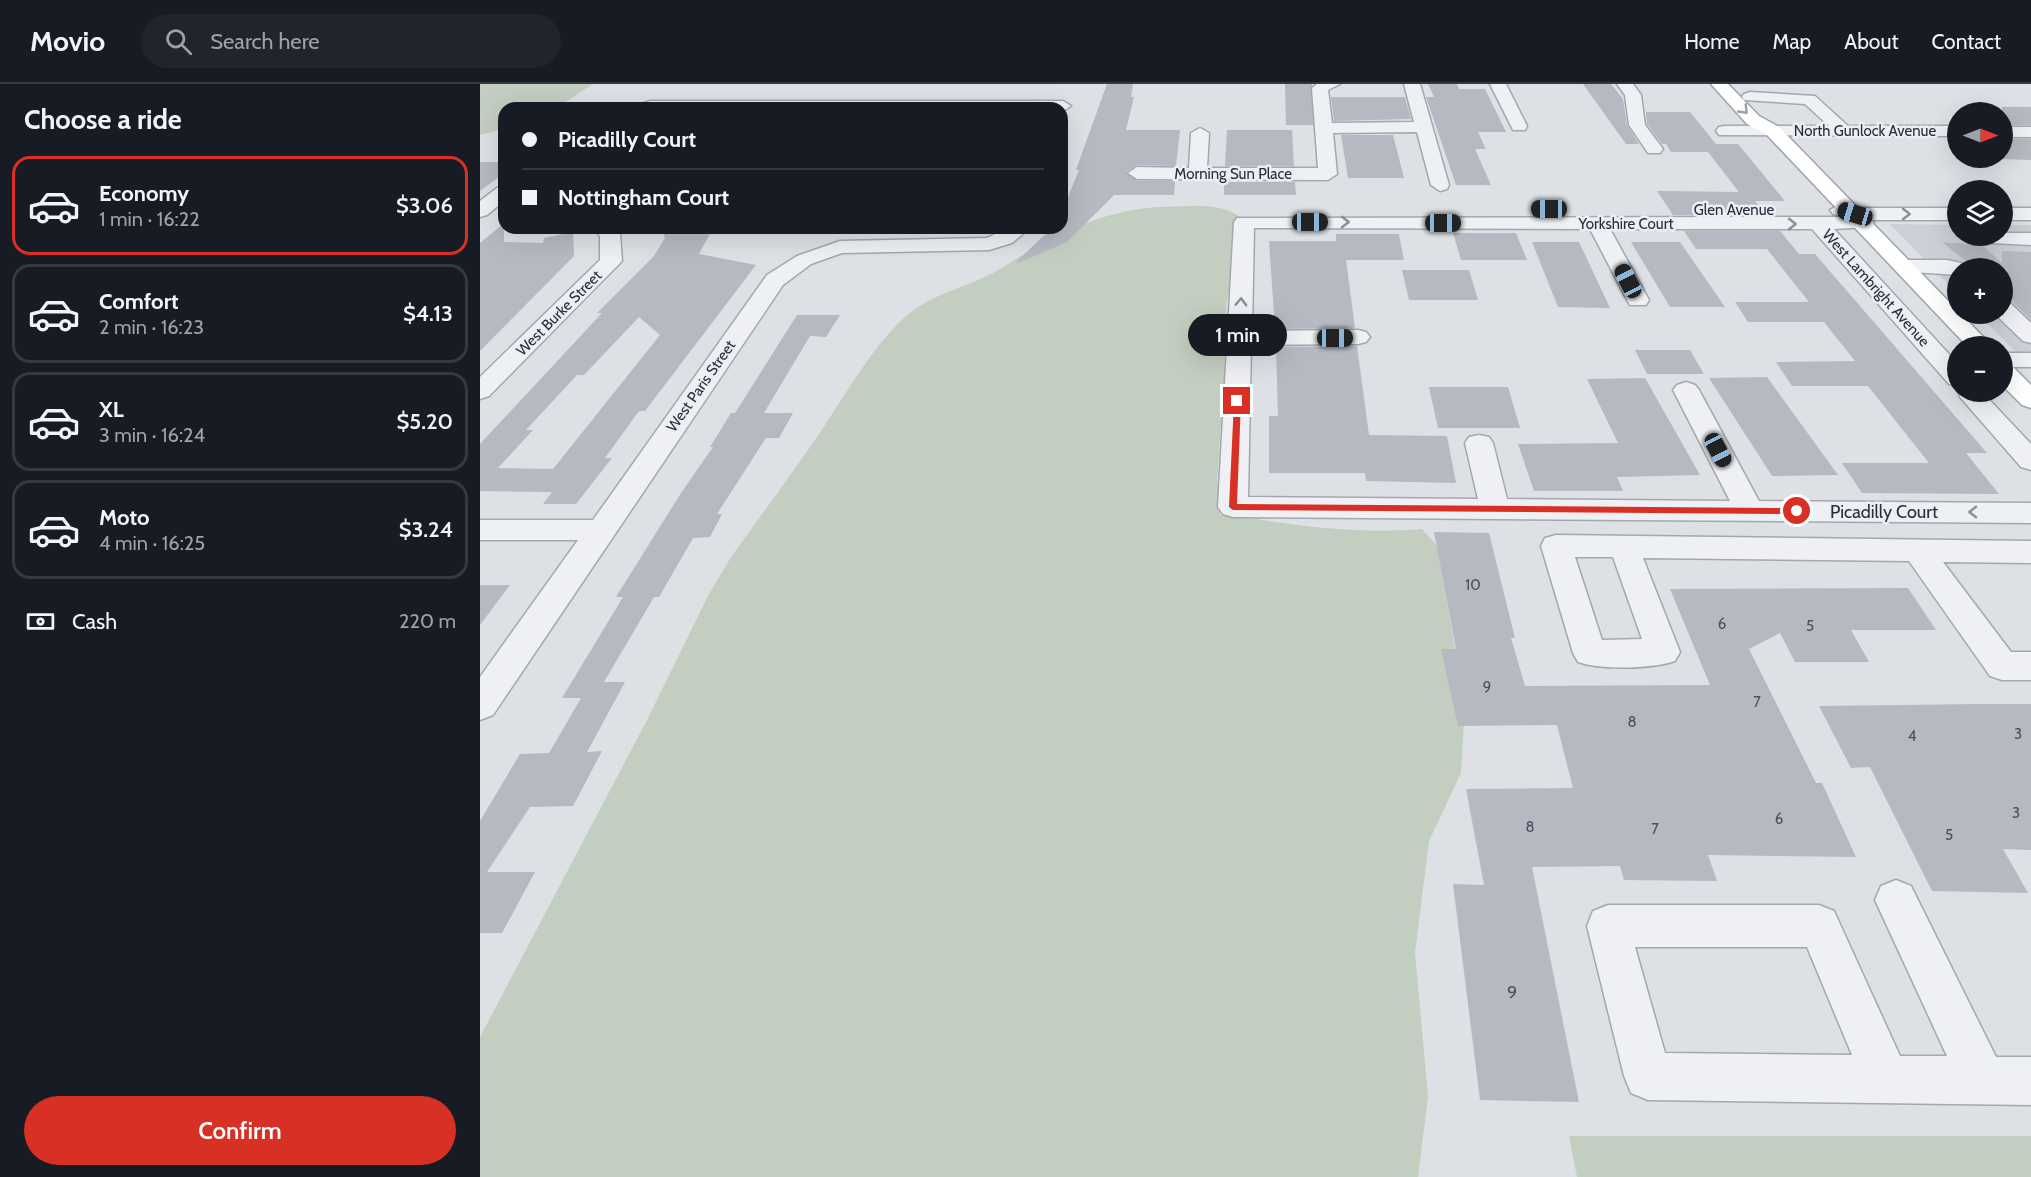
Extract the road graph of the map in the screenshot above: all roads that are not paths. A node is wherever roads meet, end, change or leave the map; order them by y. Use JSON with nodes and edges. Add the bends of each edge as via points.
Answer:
{"nodes":[{"id":1,"x":1412,"y":84,"type":"edge"},
{"id":2,"x":1498,"y":84,"type":"edge"},
{"id":3,"x":1625,"y":84,"type":"edge"},
{"id":4,"x":1719,"y":84,"type":"edge"},
{"id":5,"x":1737,"y":84,"type":"edge"},
{"id":6,"x":1326,"y":86,"type":"edge"},
{"id":7,"x":677,"y":92,"type":"dead end"},
{"id":8,"x":1750,"y":97,"type":"junction"},
{"id":9,"x":660,"y":102,"type":"edge"},
{"id":10,"x":1519,"y":126,"type":"dead end"},
{"id":11,"x":1424,"y":127,"type":"junction"},
{"id":12,"x":1325,"y":128,"type":"junction"},
{"id":13,"x":1723,"y":128,"type":"dead end"},
{"id":14,"x":1773,"y":130,"type":"junction"},
{"id":15,"x":1844,"y":131,"type":"junction"},
{"id":16,"x":1947,"y":131,"type":"edge"},
{"id":17,"x":2013,"y":132,"type":"edge"},
{"id":18,"x":2031,"y":132,"type":"edge"},
{"id":19,"x":1200,"y":133,"type":"dead end"},
{"id":20,"x":1654,"y":148,"type":"dead end"},
{"id":21,"x":1137,"y":173,"type":"dead end"},
{"id":22,"x":1198,"y":173,"type":"junction"},
{"id":23,"x":1440,"y":185,"type":"dead end"},
{"id":24,"x":1503,"y":209,"type":"dead end"},
{"id":25,"x":1935,"y":214,"type":"junction"},
{"id":26,"x":1947,"y":214,"type":"edge"},
{"id":27,"x":2013,"y":214,"type":"edge"},
{"id":28,"x":2031,"y":214,"type":"edge"},
{"id":29,"x":1860,"y":218,"type":"junction"},
{"id":30,"x":1947,"y":223,"type":"edge"},
{"id":31,"x":1598,"y":224,"type":"junction"},
{"id":32,"x":1819,"y":225,"type":"junction"},
{"id":33,"x":610,"y":234,"type":"edge"},
{"id":34,"x":1012,"y":234,"type":"edge"},
{"id":35,"x":2013,"y":239,"type":"edge"},
{"id":36,"x":2031,"y":239,"type":"edge"},
{"id":37,"x":1905,"y":266,"type":"junction"},
{"id":38,"x":1947,"y":266,"type":"edge"},
{"id":39,"x":1638,"y":300,"type":"dead end"},
{"id":40,"x":2013,"y":319,"type":"edge"},
{"id":41,"x":1971,"y":336,"type":"edge"},
{"id":42,"x":2031,"y":336,"type":"edge"},
{"id":43,"x":1358,"y":337,"type":"dead end"},
{"id":44,"x":1240,"y":338,"type":"junction"},
{"id":45,"x":2013,"y":360,"type":"edge"},
{"id":46,"x":2031,"y":360,"type":"edge"},
{"id":47,"x":1947,"y":367,"type":"edge"},
{"id":48,"x":2013,"y":381,"type":"edge"},
{"id":49,"x":1686,"y":390,"type":"dead end"},
{"id":50,"x":480,"y":391,"type":"edge"},
{"id":51,"x":2031,"y":400,"type":"edge"},
{"id":52,"x":1978,"y":402,"type":"edge"},
{"id":53,"x":1479,"y":443,"type":"dead end"},
{"id":54,"x":2031,"y":461,"type":"edge"},
{"id":55,"x":1495,"y":509,"type":"junction"},
{"id":56,"x":1750,"y":511,"type":"junction"},
{"id":57,"x":2031,"y":513,"type":"edge"},
{"id":58,"x":480,"y":530,"type":"edge"},
{"id":59,"x":602,"y":530,"type":"junction"},
{"id":60,"x":1624,"y":548,"type":"dead end"},
{"id":61,"x":1918,"y":551,"type":"junction"},
{"id":62,"x":2031,"y":552,"type":"edge"},
{"id":63,"x":2031,"y":666,"type":"edge"},
{"id":64,"x":480,"y":705,"type":"edge"},
{"id":65,"x":1896,"y":900,"type":"dead end"},
{"id":66,"x":1886,"y":1079,"type":"junction"},
{"id":67,"x":1983,"y":1081,"type":"junction"},
{"id":68,"x":2031,"y":1081,"type":"edge"}],
"edges":[{"from":1,"to":11,"type":"street"},
{"from":2,"to":10,"type":"street"},
{"from":3,"to":20,"type":"street","via":[[1633,95],[1637,125]]},
{"from":4,"to":14,"type":"main road","one_way":true,"via":[[1753,120]]},
{"from":5,"to":8,"type":"main road"},
{"from":6,"to":12,"type":"street"},
{"from":7,"to":9,"type":"street"},
{"from":8,"to":14,"type":"main road","via":[[1770,118]]},
{"from":8,"to":15,"type":"street","via":[[1809,99]]},
{"from":11,"to":12,"type":"street"},
{"from":11,"to":23,"type":"street"},
{"from":12,"to":22,"type":"street","name":"Morning Sun Place","via":[[1328,174]]},
{"from":13,"to":14,"type":"street","name":"North Gunlock Avenue"},
{"from":14,"to":15,"type":"street","name":"North Gunlock Avenue"},
{"from":14,"to":29,"type":"main road"},
{"from":15,"to":16,"type":"street","name":"North Gunlock Avenue"},
{"from":17,"to":18,"type":"street"},
{"from":19,"to":22,"type":"street"},
{"from":21,"to":22,"type":"street","name":"Morning Sun Place"},
{"from":24,"to":29,"type":"street","name":"Glen Avenue","via":[[1842,210]]},
{"from":25,"to":26,"type":"street"},
{"from":29,"to":25,"type":"street","one_way":true},
{"from":25,"to":30,"type":"street"},
{"from":27,"to":28,"type":"street"},
{"from":29,"to":32,"type":"street","name":"Yorkshire Court"},
{"from":29,"to":37,"type":"main road"},
{"from":31,"to":32,"type":"street","name":"Yorkshire Court","one_way":true},
{"from":31,"to":39,"type":"street"},
{"from":44,"to":31,"type":"street","name":"Yorkshire Court","one_way":true,"via":[[1244,222]]},
{"from":32,"to":47,"type":"street","name":"West Lambright Avenue"},
{"from":33,"to":50,"type":"street","name":"West Burke Street","via":[[611,261]]},
{"from":34,"to":59,"type":"street","name":"West Paris Street","via":[[989,244],[840,247],[804,260],[775,280]]},
{"from":35,"to":36,"type":"street"},
{"from":37,"to":38,"type":"street"},
{"from":37,"to":41,"type":"main road"},
{"from":40,"to":42,"type":"street"},
{"from":43,"to":44,"type":"street"},
{"from":44,"to":55,"type":"street","name":"Picadilly Court","via":[[1233,507]]},
{"from":45,"to":46,"type":"street"},
{"from":48,"to":51,"type":"main road"},
{"from":49,"to":56,"type":"street"},
{"from":52,"to":54,"type":"street"},
{"from":53,"to":55,"type":"street"},
{"from":55,"to":56,"type":"street","name":"Picadilly Court"},
{"from":57,"to":56,"type":"street","name":"Picadilly Court","one_way":true},
{"from":58,"to":59,"type":"street"},
{"from":59,"to":64,"type":"street","name":"West Paris Street"},
{"from":60,"to":61,"type":"street"},
{"from":61,"to":62,"type":"street"},
{"from":61,"to":63,"type":"street","via":[[2002,666]]},
{"from":65,"to":67,"type":"street"},
{"from":66,"to":66,"type":"street","via":[[1648,1076],[1608,926],[1819,926]]},
{"from":66,"to":67,"type":"street"},
{"from":67,"to":68,"type":"street"}]}
